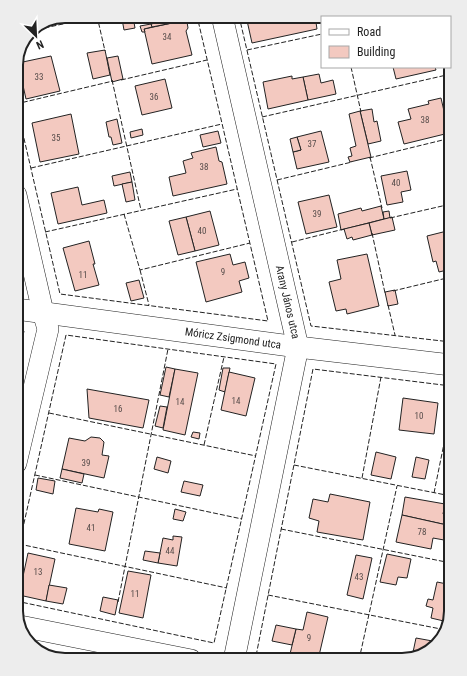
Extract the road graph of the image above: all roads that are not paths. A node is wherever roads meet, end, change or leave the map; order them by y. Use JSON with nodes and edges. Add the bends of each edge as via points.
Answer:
{"nodes":[{"id":1,"x":224,"y":23,"type":"edge"},
{"id":2,"x":23,"y":225,"type":"edge"},
{"id":3,"x":23,"y":310,"type":"edge"},
{"id":4,"x":43,"y":312,"type":"junction"},
{"id":5,"x":298,"y":347,"type":"junction"},
{"id":6,"x":444,"y":364,"type":"edge"},
{"id":7,"x":23,"y":434,"type":"edge"},
{"id":8,"x":26,"y":627,"type":"edge"},
{"id":9,"x":156,"y":653,"type":"edge"},
{"id":10,"x":235,"y":653,"type":"edge"}],
"edges":[{"from":1,"to":5,"type":"street","name":"Arany János utca"},
{"from":2,"to":4,"type":"street"},
{"from":3,"to":4,"type":"street","name":"Móricz Zsigmond utca"},
{"from":4,"to":5,"type":"street","name":"Móricz Zsigmond utca"},
{"from":4,"to":7,"type":"street","via":[[48,329]]},
{"from":5,"to":6,"type":"street","name":"Móricz Zsigmond utca"},
{"from":5,"to":10,"type":"street","name":"Arany János utca"},
{"from":8,"to":9,"type":"street"}]}
